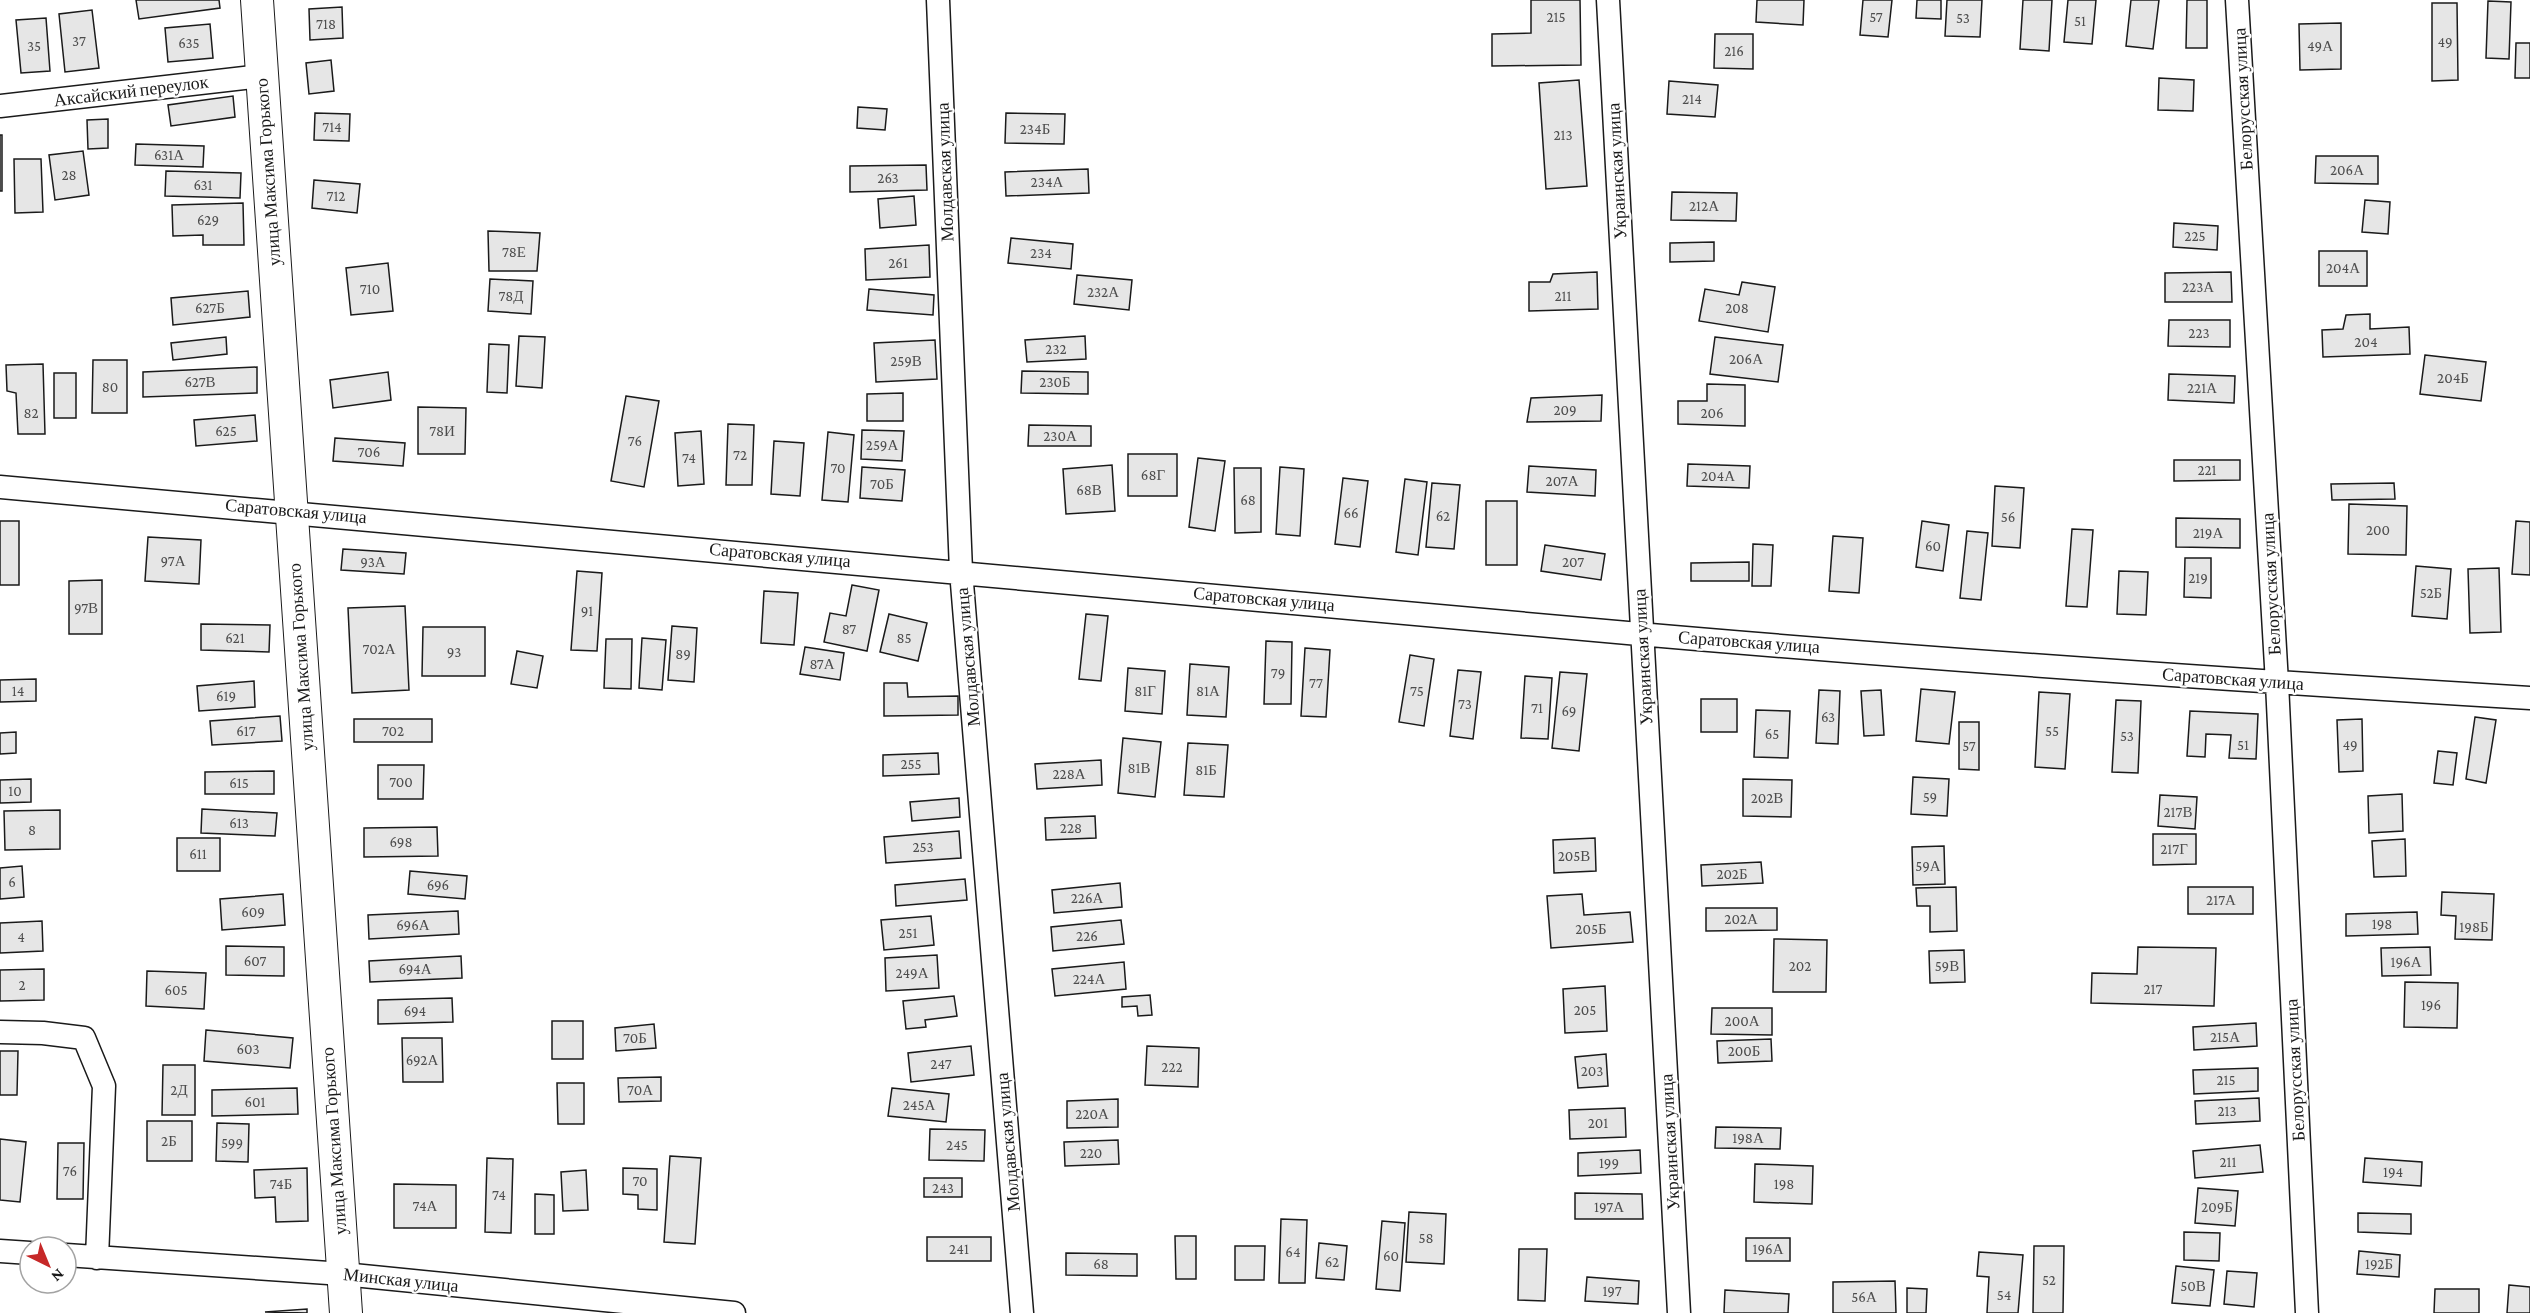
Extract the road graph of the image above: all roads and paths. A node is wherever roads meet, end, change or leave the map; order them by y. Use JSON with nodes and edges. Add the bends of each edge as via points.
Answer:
{"nodes":[{"id":1,"x":257,"y":0,"type":"edge"},
{"id":2,"x":938,"y":0,"type":"edge"},
{"id":3,"x":1608,"y":0,"type":"edge"},
{"id":4,"x":2237,"y":0,"type":"edge"},
{"id":5,"x":262,"y":76,"type":"junction"},
{"id":6,"x":0,"y":106,"type":"edge"},
{"id":7,"x":0,"y":487,"type":"edge"},
{"id":8,"x":291,"y":510,"type":"junction"},
{"id":9,"x":961,"y":571,"type":"junction"},
{"id":10,"x":1642,"y":634,"type":"junction"},
{"id":11,"x":2277,"y":683,"type":"junction"},
{"id":12,"x":2530,"y":698,"type":"edge"},
{"id":13,"x":0,"y":1032,"type":"edge"},
{"id":14,"x":0,"y":1251,"type":"edge"},
{"id":15,"x":18,"y":1252,"type":"edge"},
{"id":16,"x":78,"y":1257,"type":"edge"},
{"id":17,"x":97,"y":1258,"type":"junction"},
{"id":18,"x":343,"y":1274,"type":"junction"},
{"id":19,"x":345,"y":1313,"type":"edge"},
{"id":20,"x":734,"y":1313,"type":"edge"},
{"id":21,"x":1022,"y":1313,"type":"edge"},
{"id":22,"x":1679,"y":1313,"type":"edge"},
{"id":23,"x":2307,"y":1313,"type":"edge"}],
"edges":[{"from":1,"to":5,"type":"main road","name":"улица Максима Горького"},
{"from":2,"to":9,"type":"street","name":"Молдавская улица"},
{"from":3,"to":10,"type":"street","name":"Украинская улица"},
{"from":4,"to":11,"type":"street","name":"Белорусская улица"},
{"from":5,"to":6,"type":"street","name":"Аксайский переулок"},
{"from":5,"to":8,"type":"main road","name":"улица Максима Горького"},
{"from":7,"to":8,"type":"street","name":"Саратовская улица"},
{"from":8,"to":9,"type":"street","name":"Саратовская улица"},
{"from":8,"to":18,"type":"main road","name":"улица Максима Горького"},
{"from":9,"to":10,"type":"street","name":"Саратовская улица"},
{"from":9,"to":21,"type":"street","name":"Молдавская улица"},
{"from":10,"to":11,"type":"street","name":"Саратовская улица"},
{"from":10,"to":22,"type":"street","name":"Украинская улица"},
{"from":11,"to":12,"type":"street","name":"Саратовская улица"},
{"from":11,"to":23,"type":"street","name":"Белорусская улица"},
{"from":13,"to":17,"type":"street","via":[[84,1038],[104,1086]]},
{"from":14,"to":15,"type":"street"},
{"from":16,"to":17,"type":"street","name":"Минская улица"},
{"from":17,"to":18,"type":"street","name":"Минская улица"},
{"from":18,"to":19,"type":"main road","name":"улица Максима Горького"},
{"from":18,"to":20,"type":"street","name":"Минская улица"}]}
